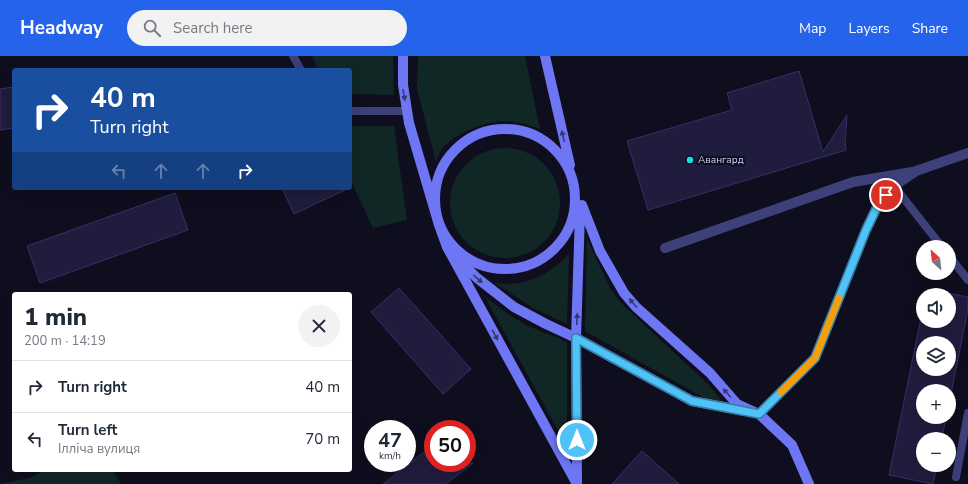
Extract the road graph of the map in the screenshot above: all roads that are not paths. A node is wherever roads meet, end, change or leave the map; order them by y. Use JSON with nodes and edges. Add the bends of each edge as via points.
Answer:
{"nodes":[{"id":1,"x":293,"y":56,"type":"edge"},
{"id":2,"x":403,"y":56,"type":"edge"},
{"id":3,"x":545,"y":56,"type":"edge"},
{"id":4,"x":300,"y":68,"type":"edge"},
{"id":5,"x":352,"y":111,"type":"edge"},
{"id":6,"x":407,"y":111,"type":"junction"},
{"id":7,"x":968,"y":153,"type":"edge"},
{"id":8,"x":916,"y":171,"type":"junction"},
{"id":9,"x":894,"y":186,"type":"junction"},
{"id":10,"x":575,"y":188,"type":"junction"},
{"id":11,"x":439,"y":225,"type":"junction"},
{"id":12,"x":936,"y":240,"type":"edge"},
{"id":13,"x":665,"y":248,"type":"dead end"},
{"id":14,"x":956,"y":265,"type":"edge"},
{"id":15,"x":968,"y":280,"type":"edge"},
{"id":16,"x":576,"y":338,"type":"junction"},
{"id":17,"x":968,"y":413,"type":"edge"},
{"id":18,"x":759,"y":414,"type":"junction"},
{"id":19,"x":956,"y":477,"type":"dead end"},
{"id":20,"x":577,"y":484,"type":"edge"},
{"id":21,"x":809,"y":484,"type":"edge"}],
"edges":[{"from":1,"to":4,"type":"lane"},
{"from":2,"to":6,"type":"main road","one_way":true,"via":[[402,85]]},
{"from":10,"to":3,"type":"main road","one_way":true},
{"from":5,"to":6,"type":"lane"},
{"from":6,"to":11,"type":"main road"},
{"from":7,"to":8,"type":"street"},
{"from":8,"to":9,"type":"street"},
{"from":8,"to":13,"type":"street","via":[[853,182]]},
{"from":9,"to":12,"type":"lane"},
{"from":9,"to":18,"type":"street","via":[[878,205],[866,230],[815,358]]},
{"from":10,"to":11,"type":"main road","via":[[575,212],[567,234],[553,252],[534,264],[512,270],[490,269],[468,261],[451,245]]},
{"from":10,"to":11,"type":"main road","via":[[569,170],[559,153],[544,140],[526,132],[506,128],[486,131],[467,140],[452,152],[441,169],[435,188],[434,207]]},
{"from":16,"to":10,"type":"main road","one_way":true,"via":[[580,212]]},
{"from":18,"to":10,"type":"main road","one_way":true,"via":[[737,404],[710,373],[636,307],[624,293],[600,251]]},
{"from":11,"to":16,"type":"main road","one_way":true,"via":[[448,247],[477,278],[514,307]]},
{"from":11,"to":20,"type":"main road","one_way":true,"via":[[447,247]]},
{"from":14,"to":15,"type":"lane"},
{"from":16,"to":18,"type":"main road","via":[[692,401]]},
{"from":16,"to":20,"type":"main road"},
{"from":17,"to":19,"type":"lane"},
{"from":18,"to":21,"type":"main road","via":[[792,445]]}]}
